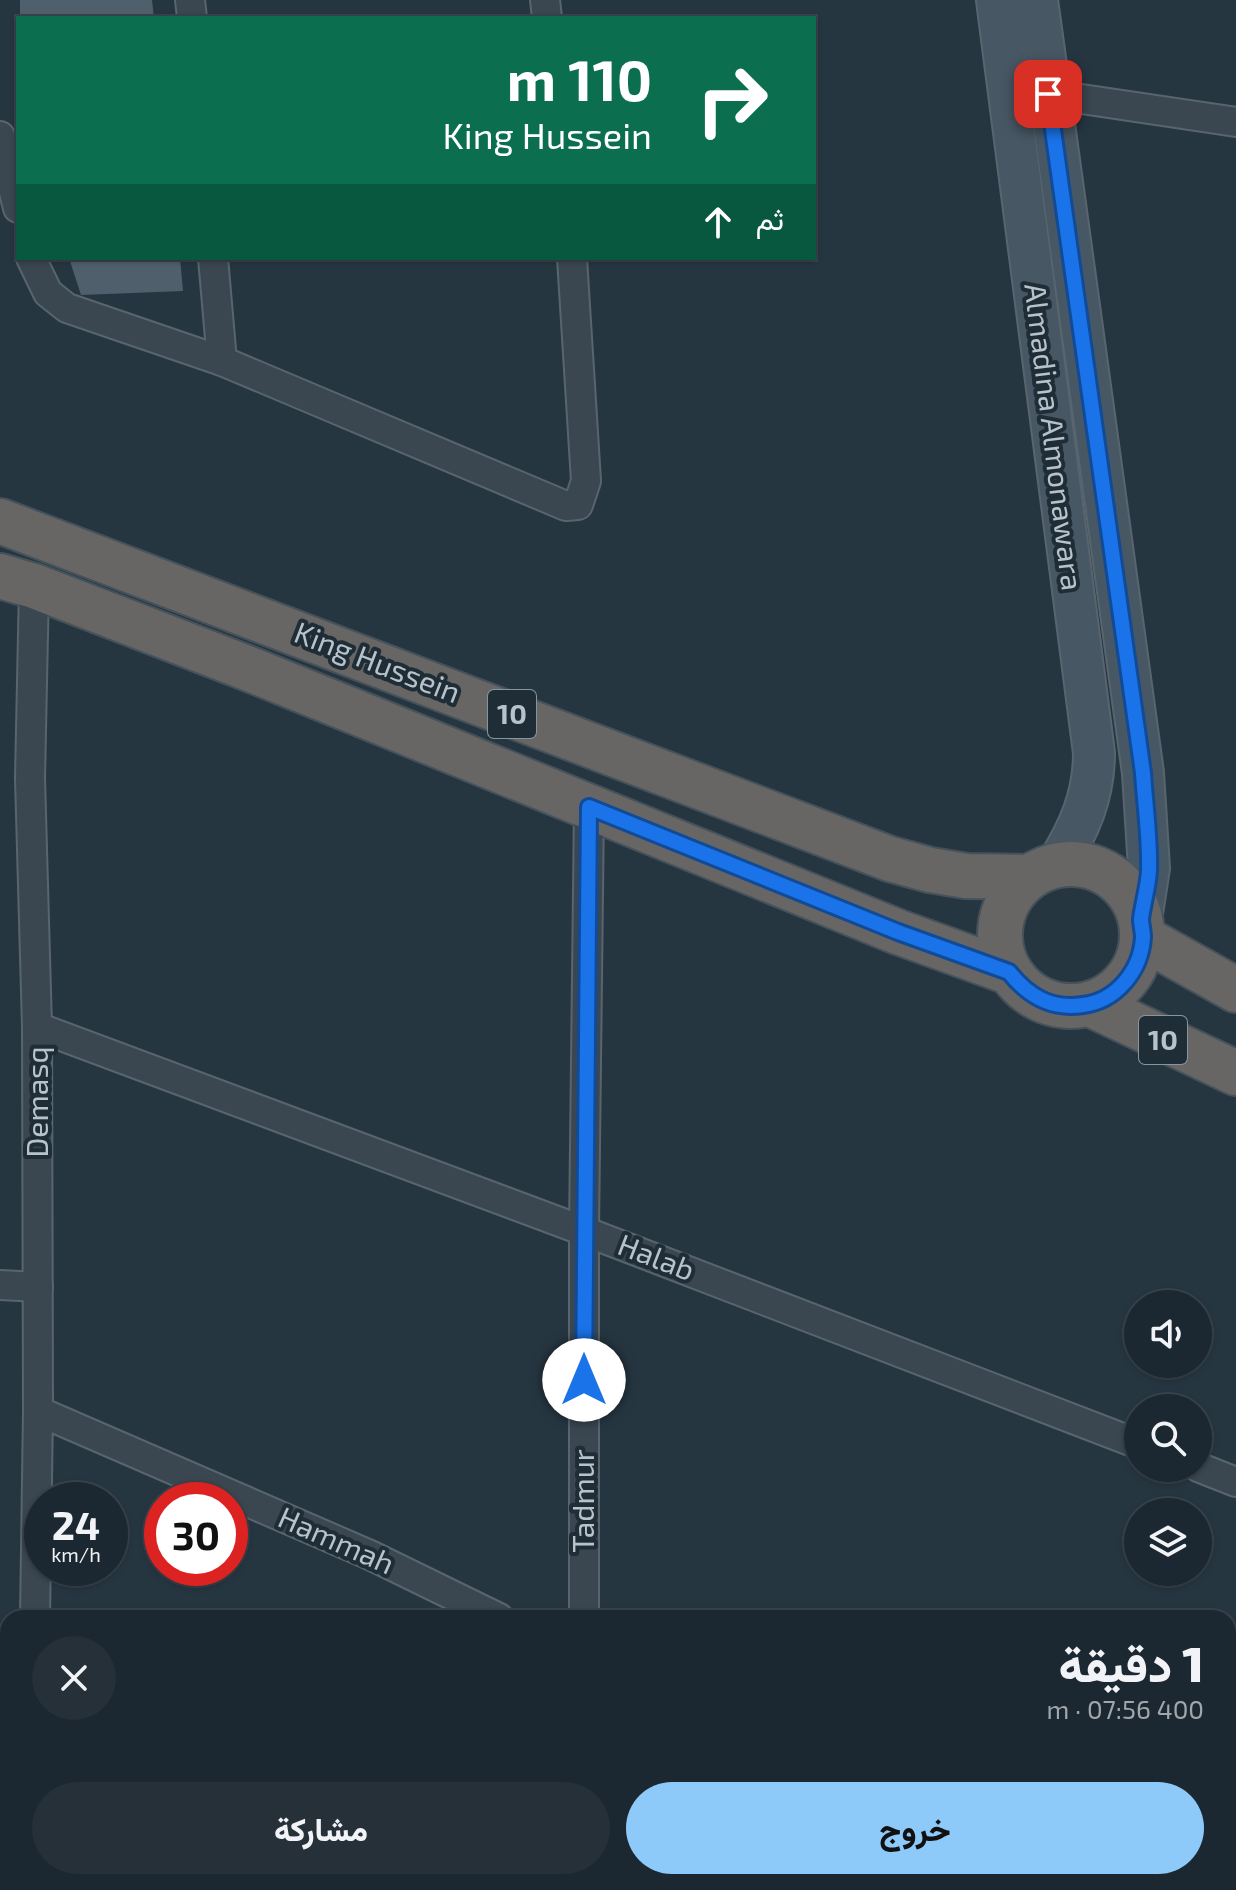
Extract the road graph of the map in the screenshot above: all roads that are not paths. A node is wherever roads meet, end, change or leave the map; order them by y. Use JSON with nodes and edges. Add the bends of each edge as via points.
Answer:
{"nodes":[{"id":1,"x":997,"y":0,"type":"edge"},
{"id":2,"x":1037,"y":0,"type":"edge"},
{"id":3,"x":1048,"y":94,"type":"junction"},
{"id":4,"x":1236,"y":122,"type":"edge"},
{"id":5,"x":0,"y":136,"type":"edge"},
{"id":6,"x":16,"y":200,"type":"edge"},
{"id":7,"x":32,"y":260,"type":"edge"},
{"id":8,"x":213,"y":260,"type":"edge"},
{"id":9,"x":572,"y":260,"type":"edge"},
{"id":10,"x":222,"y":361,"type":"junction"},
{"id":11,"x":0,"y":521,"type":"edge"},
{"id":12,"x":17,"y":581,"type":"edge"},
{"id":13,"x":589,"y":807,"type":"junction"},
{"id":14,"x":1043,"y":871,"type":"junction"},
{"id":15,"x":1142,"y":929,"type":"junction"},
{"id":16,"x":1009,"y":972,"type":"junction"},
{"id":17,"x":1236,"y":990,"type":"edge"},
{"id":18,"x":1090,"y":1004,"type":"junction"},
{"id":19,"x":37,"y":1027,"type":"junction"},
{"id":20,"x":1236,"y":1073,"type":"edge"},
{"id":21,"x":584,"y":1231,"type":"junction"},
{"id":22,"x":0,"y":1285,"type":"edge"},
{"id":23,"x":38,"y":1287,"type":"junction"},
{"id":24,"x":38,"y":1411,"type":"junction"},
{"id":25,"x":1124,"y":1439,"type":"edge"},
{"id":26,"x":1212,"y":1473,"type":"edge"},
{"id":27,"x":1236,"y":1482,"type":"edge"},
{"id":28,"x":35,"y":1610,"type":"edge"},
{"id":29,"x":483,"y":1610,"type":"edge"},
{"id":30,"x":584,"y":1610,"type":"edge"}],
"edges":[{"from":1,"to":14,"type":"main road","name":"Almadina Almonawara","via":[[1094,753],[1091,795],[1081,822]]},
{"from":2,"to":3,"type":"main road"},
{"from":3,"to":4,"type":"street"},
{"from":3,"to":15,"type":"main road","via":[[1143,773],[1149,868]]},
{"from":5,"to":6,"type":"street"},
{"from":7,"to":10,"type":"street","via":[[48,293],[67,308]]},
{"from":8,"to":10,"type":"street"},
{"from":9,"to":10,"type":"street","via":[[586,481],[578,505],[566,506]]},
{"from":11,"to":14,"type":"highway","name":"King Hussein","number":"10","via":[[890,859],[966,876]]},
{"from":12,"to":13,"type":"highway","name":"King Hussein","number":"10"},
{"from":12,"to":19,"type":"street","name":"Demasq","via":[[30,778]]},
{"from":13,"to":16,"type":"highway","name":"King Hussein","number":"10","via":[[883,927]]},
{"from":13,"to":21,"type":"street","name":"Tadmur"},
{"from":14,"to":15,"type":"highway","number":"10","via":[[1074,864],[1110,875],[1135,903]]},
{"from":14,"to":16,"type":"highway","via":[[1014,892],[1003,911],[1001,953]]},
{"from":15,"to":17,"type":"highway"},
{"from":15,"to":18,"type":"highway","number":"10","via":[[1140,956],[1122,986]]},
{"from":16,"to":18,"type":"highway","number":"10","via":[[1021,987],[1053,1005]]},
{"from":18,"to":20,"type":"highway","number":"10"},
{"from":19,"to":21,"type":"street","name":"Halab"},
{"from":19,"to":23,"type":"street","name":"Demasq"},
{"from":21,"to":25,"type":"street","name":"Halab"},
{"from":21,"to":30,"type":"street","name":"Tadmur"},
{"from":22,"to":23,"type":"street"},
{"from":23,"to":24,"type":"street","name":"Demasq"},
{"from":24,"to":28,"type":"street","name":"Demasq"},
{"from":24,"to":29,"type":"street","name":"Hammah","via":[[370,1555]]},
{"from":26,"to":27,"type":"street"}]}
